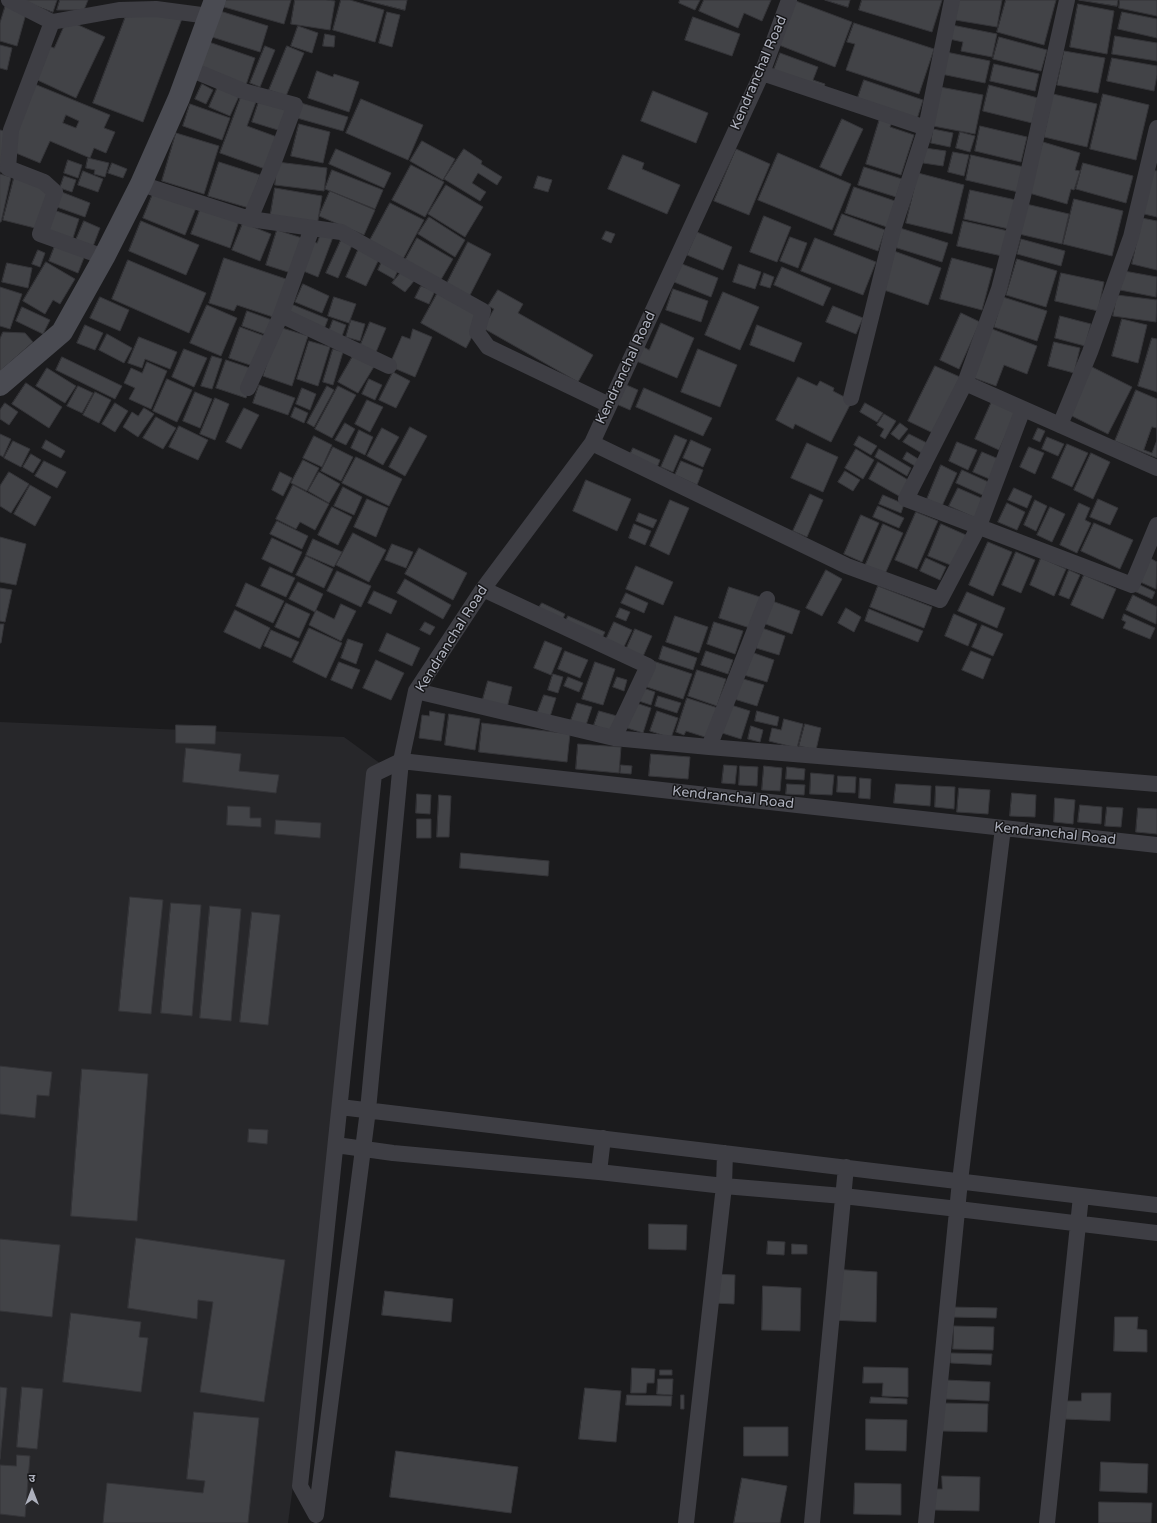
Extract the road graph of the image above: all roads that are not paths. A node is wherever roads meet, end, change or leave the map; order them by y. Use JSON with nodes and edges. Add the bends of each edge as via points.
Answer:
{"nodes":[{"id":1,"x":9,"y":0,"type":"edge"},
{"id":2,"x":789,"y":0,"type":"edge"},
{"id":3,"x":952,"y":0,"type":"edge"},
{"id":4,"x":1067,"y":0,"type":"edge"},
{"id":5,"x":212,"y":8,"type":"edge"},
{"id":6,"x":52,"y":22,"type":"junction"},
{"id":7,"x":190,"y":70,"type":"junction"},
{"id":8,"x":762,"y":73,"type":"junction"},
{"id":9,"x":5,"y":128,"type":"edge"},
{"id":10,"x":926,"y":128,"type":"junction"},
{"id":11,"x":1157,"y":128,"type":"edge"},
{"id":12,"x":141,"y":184,"type":"junction"},
{"id":13,"x":250,"y":219,"type":"junction"},
{"id":14,"x":312,"y":228,"type":"junction"},
{"id":15,"x":104,"y":257,"type":"junction"},
{"id":16,"x":281,"y":315,"type":"junction"},
{"id":17,"x":389,"y":366,"type":"dead end"},
{"id":18,"x":965,"y":383,"type":"junction"},
{"id":19,"x":0,"y":385,"type":"edge"},
{"id":20,"x":248,"y":388,"type":"dead end"},
{"id":21,"x":851,"y":398,"type":"dead end"},
{"id":22,"x":609,"y":405,"type":"junction"},
{"id":23,"x":1023,"y":409,"type":"junction"},
{"id":24,"x":1060,"y":425,"type":"junction"},
{"id":25,"x":592,"y":443,"type":"junction"},
{"id":26,"x":1157,"y":468,"type":"edge"},
{"id":27,"x":979,"y":526,"type":"junction"},
{"id":28,"x":1155,"y":535,"type":"edge"},
{"id":29,"x":483,"y":589,"type":"junction"},
{"id":30,"x":766,"y":598,"type":"dead end"},
{"id":31,"x":416,"y":691,"type":"junction"},
{"id":32,"x":614,"y":738,"type":"junction"},
{"id":33,"x":709,"y":747,"type":"junction"},
{"id":34,"x":401,"y":762,"type":"junction"},
{"id":35,"x":1157,"y":784,"type":"edge"},
{"id":36,"x":1003,"y":828,"type":"junction"},
{"id":37,"x":1157,"y":845,"type":"edge"},
{"id":38,"x":340,"y":1107,"type":"junction"},
{"id":39,"x":368,"y":1110,"type":"junction"},
{"id":40,"x":603,"y":1138,"type":"junction"},
{"id":41,"x":336,"y":1145,"type":"junction"},
{"id":42,"x":362,"y":1148,"type":"junction"},
{"id":43,"x":725,"y":1153,"type":"junction"},
{"id":44,"x":846,"y":1167,"type":"junction"},
{"id":45,"x":599,"y":1172,"type":"junction"},
{"id":46,"x":960,"y":1181,"type":"junction"},
{"id":47,"x":724,"y":1186,"type":"junction"},
{"id":48,"x":843,"y":1196,"type":"junction"},
{"id":49,"x":1081,"y":1196,"type":"junction"},
{"id":50,"x":1157,"y":1204,"type":"edge"},
{"id":51,"x":958,"y":1209,"type":"junction"},
{"id":52,"x":1079,"y":1224,"type":"junction"},
{"id":53,"x":1157,"y":1233,"type":"edge"},
{"id":54,"x":686,"y":1523,"type":"edge"},
{"id":55,"x":812,"y":1523,"type":"edge"},
{"id":56,"x":926,"y":1523,"type":"edge"},
{"id":57,"x":1047,"y":1523,"type":"edge"}],
"edges":[{"from":1,"to":6,"type":"street"},
{"from":2,"to":8,"type":"street","name":"Kendranchal Road"},
{"from":3,"to":10,"type":"street"},
{"from":4,"to":18,"type":"street","via":[[1025,189],[999,289]]},
{"from":5,"to":6,"type":"street","via":[[119,10]]},
{"from":5,"to":7,"type":"main road"},
{"from":6,"to":9,"type":"street"},
{"from":7,"to":12,"type":"main road"},
{"from":7,"to":13,"type":"street","via":[[243,91],[295,105]]},
{"from":8,"to":10,"type":"street"},
{"from":8,"to":22,"type":"street","name":"Kendranchal Road"},
{"from":9,"to":15,"type":"street","via":[[8,168],[44,182],[55,192],[40,234]]},
{"from":10,"to":21,"type":"street","via":[[892,233]]},
{"from":11,"to":24,"type":"street","via":[[1131,237],[1090,352]]},
{"from":12,"to":13,"type":"street"},
{"from":12,"to":15,"type":"main road"},
{"from":13,"to":14,"type":"street"},
{"from":14,"to":16,"type":"street"},
{"from":14,"to":22,"type":"street","via":[[341,232],[483,311],[477,332],[488,347]]},
{"from":15,"to":19,"type":"main road","via":[[62,332]]},
{"from":16,"to":17,"type":"street"},
{"from":16,"to":20,"type":"street"},
{"from":18,"to":23,"type":"street"},
{"from":18,"to":27,"type":"street","via":[[906,499]]},
{"from":22,"to":25,"type":"street","name":"Kendranchal Road"},
{"from":23,"to":24,"type":"street"},
{"from":23,"to":27,"type":"street"},
{"from":24,"to":26,"type":"street"},
{"from":25,"to":27,"type":"street","via":[[848,566],[940,600]]},
{"from":25,"to":29,"type":"street","name":"Kendranchal Road"},
{"from":27,"to":28,"type":"street","via":[[1132,585]]},
{"from":29,"to":31,"type":"street","name":"Kendranchal Road"},
{"from":29,"to":32,"type":"street","via":[[648,666]]},
{"from":30,"to":33,"type":"street"},
{"from":31,"to":32,"type":"street"},
{"from":31,"to":34,"type":"street","name":"Kendranchal Road"},
{"from":32,"to":33,"type":"street"},
{"from":33,"to":35,"type":"street"},
{"from":34,"to":36,"type":"street","name":"Kendranchal Road"},
{"from":34,"to":38,"type":"street","via":[[374,774]]},
{"from":34,"to":39,"type":"street"},
{"from":36,"to":37,"type":"street","name":"Kendranchal Road"},
{"from":36,"to":46,"type":"street"},
{"from":38,"to":39,"type":"street"},
{"from":38,"to":41,"type":"street"},
{"from":39,"to":40,"type":"street"},
{"from":39,"to":42,"type":"street"},
{"from":40,"to":43,"type":"street"},
{"from":40,"to":45,"type":"street"},
{"from":41,"to":42,"type":"street"},
{"from":41,"to":42,"type":"street","via":[[300,1486],[316,1515]]},
{"from":42,"to":45,"type":"street"},
{"from":43,"to":44,"type":"street"},
{"from":43,"to":47,"type":"street"},
{"from":44,"to":46,"type":"street"},
{"from":44,"to":48,"type":"street"},
{"from":45,"to":47,"type":"street"},
{"from":46,"to":49,"type":"street"},
{"from":46,"to":51,"type":"street"},
{"from":47,"to":48,"type":"street"},
{"from":47,"to":54,"type":"street"},
{"from":48,"to":51,"type":"street"},
{"from":48,"to":55,"type":"street"},
{"from":49,"to":50,"type":"street"},
{"from":49,"to":52,"type":"street"},
{"from":51,"to":52,"type":"street"},
{"from":51,"to":56,"type":"street"},
{"from":52,"to":53,"type":"street"},
{"from":52,"to":57,"type":"street"}]}
